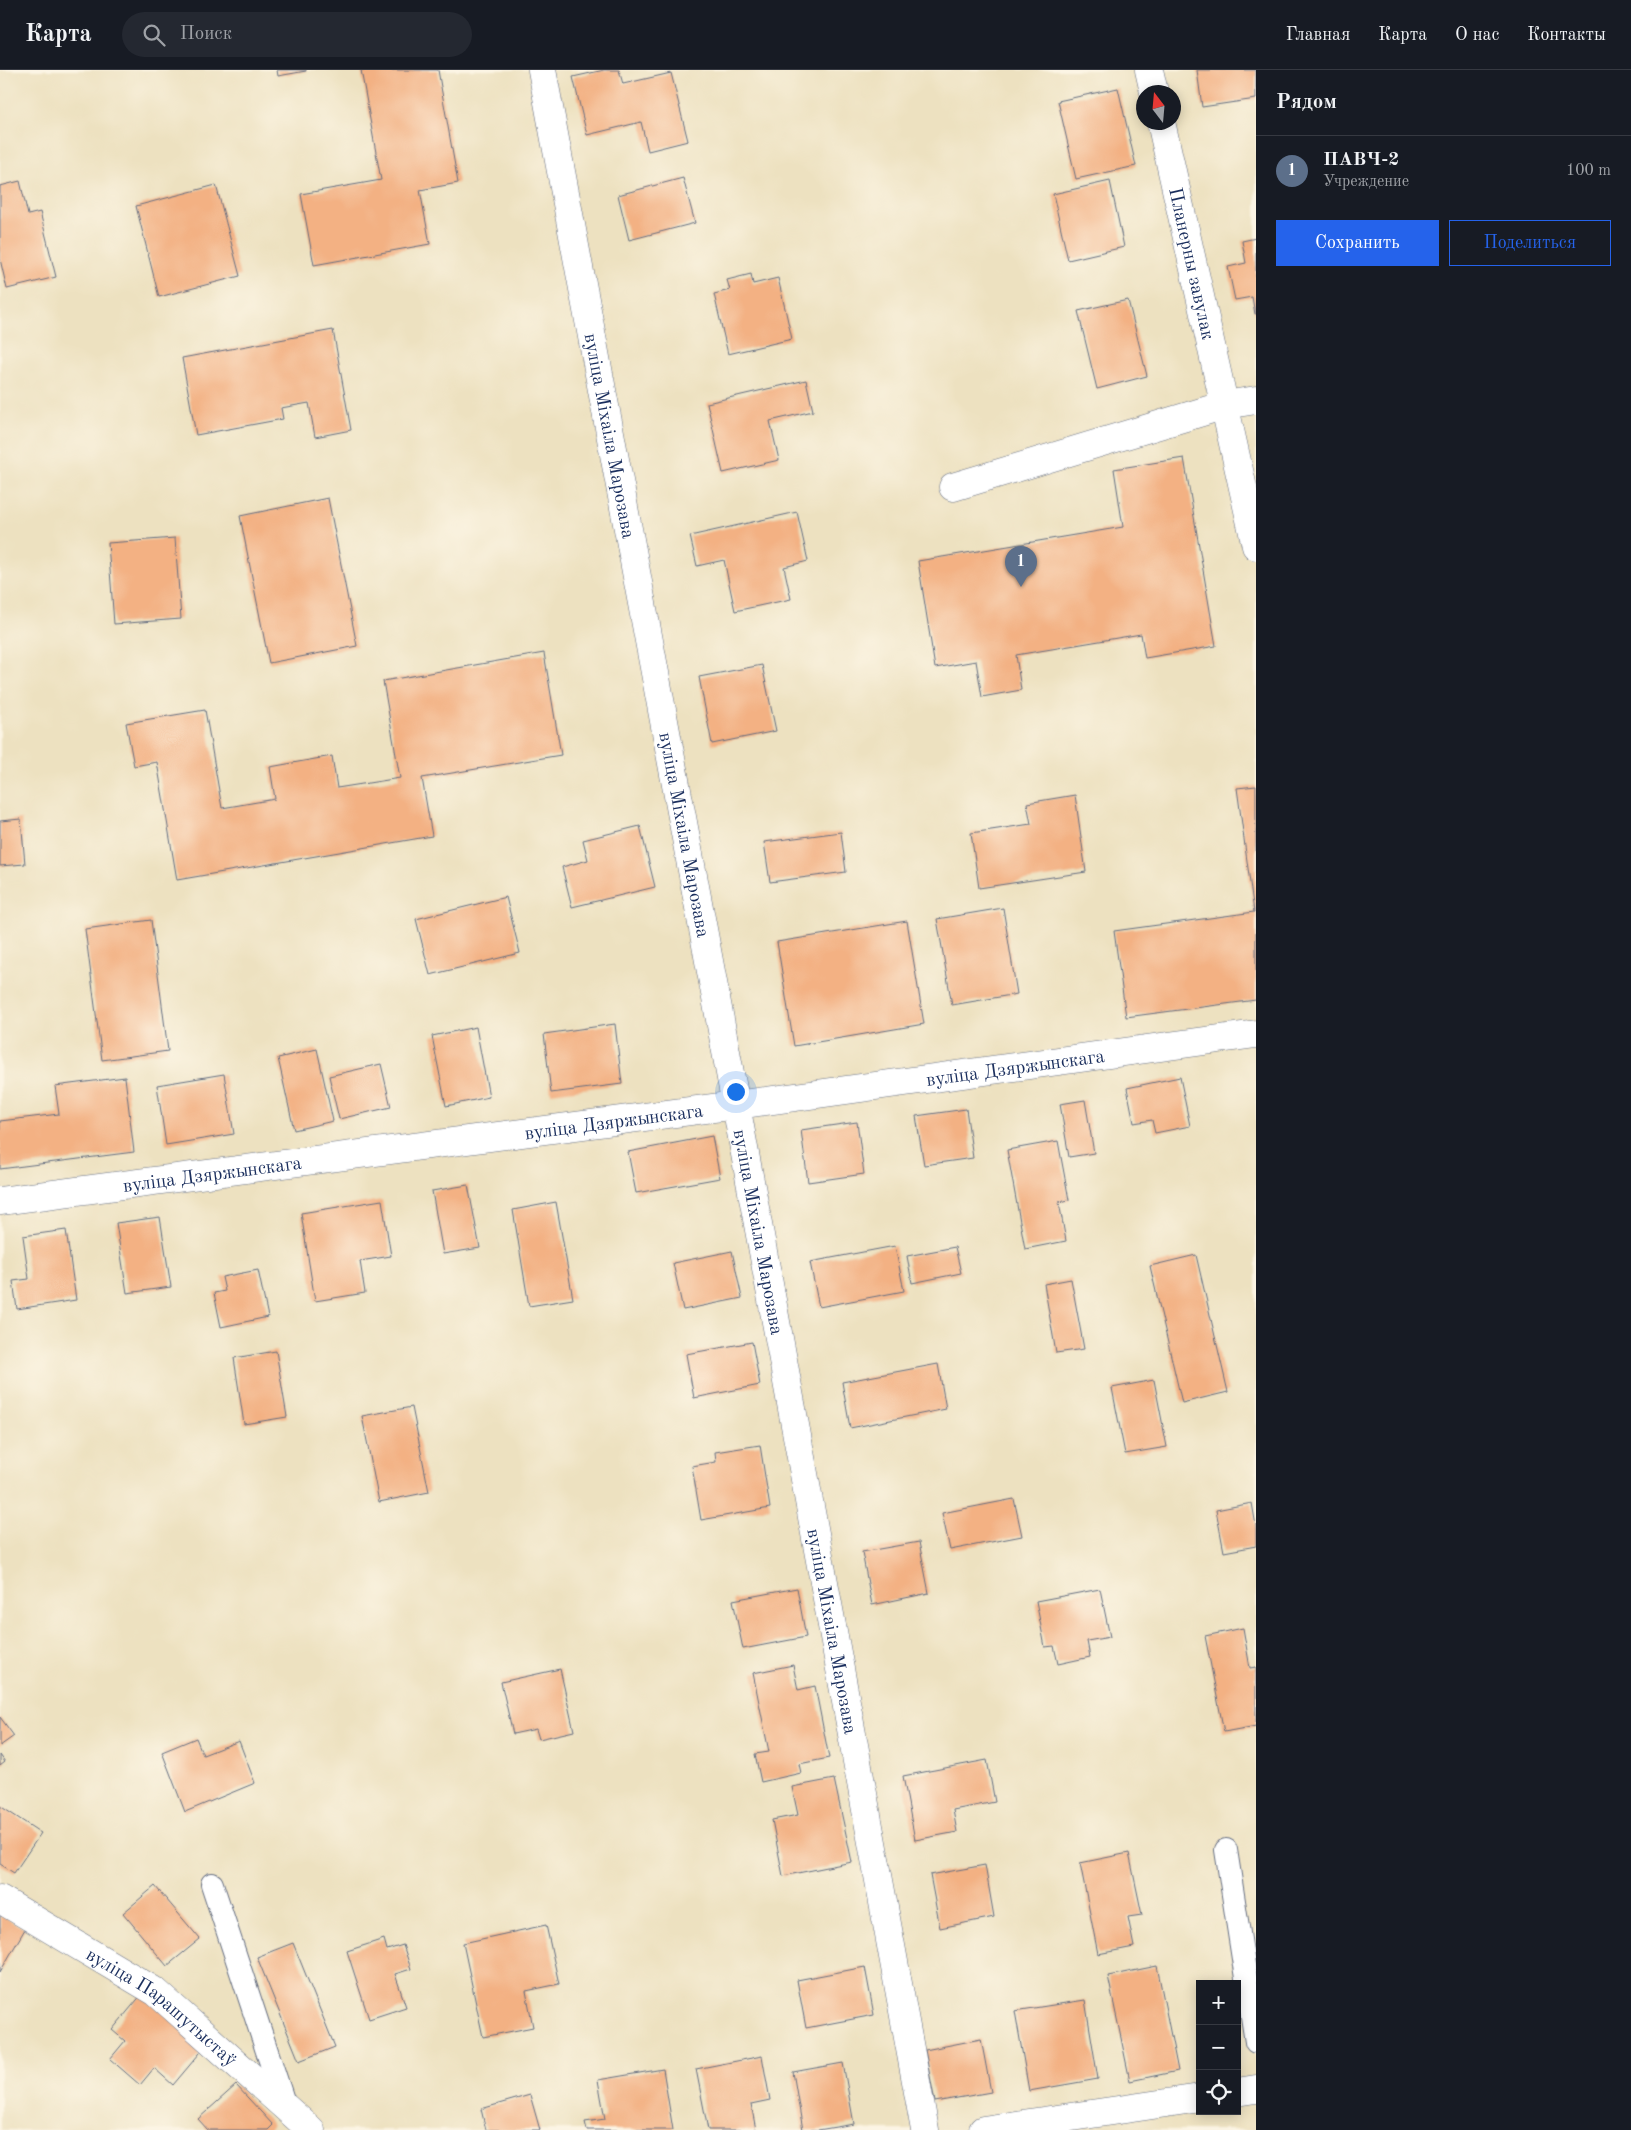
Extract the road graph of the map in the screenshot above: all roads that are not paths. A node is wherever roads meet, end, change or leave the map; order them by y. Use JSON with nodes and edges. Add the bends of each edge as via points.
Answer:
{"nodes":[{"id":1,"x":542,"y":70,"type":"edge"},
{"id":2,"x":1149,"y":70,"type":"edge"},
{"id":3,"x":1152,"y":85,"type":"edge"},
{"id":4,"x":1163,"y":130,"type":"edge"},
{"id":5,"x":1256,"y":400,"type":"edge"},
{"id":6,"x":1225,"y":405,"type":"junction"},
{"id":7,"x":953,"y":487,"type":"dead end"},
{"id":8,"x":1256,"y":546,"type":"edge"},
{"id":9,"x":1256,"y":1034,"type":"edge"},
{"id":10,"x":736,"y":1105,"type":"junction"},
{"id":11,"x":0,"y":1201,"type":"edge"},
{"id":12,"x":1226,"y":1850,"type":"dead end"},
{"id":13,"x":212,"y":1884,"type":"dead end"},
{"id":14,"x":0,"y":1899,"type":"edge"},
{"id":15,"x":1256,"y":2042,"type":"edge"},
{"id":16,"x":1256,"y":2089,"type":"edge"},
{"id":17,"x":1241,"y":2091,"type":"edge"},
{"id":18,"x":1196,"y":2099,"type":"edge"},
{"id":19,"x":286,"y":2109,"type":"junction"},
{"id":20,"x":311,"y":2130,"type":"edge"},
{"id":21,"x":925,"y":2130,"type":"edge"},
{"id":22,"x":983,"y":2130,"type":"edge"}],
"edges":[{"from":1,"to":10,"type":"street","name":"вуліца Міхаіла Марозава"},
{"from":2,"to":3,"type":"street"},
{"from":4,"to":6,"type":"street","name":"Планерны завулак"},
{"from":5,"to":6,"type":"street"},
{"from":6,"to":7,"type":"street"},
{"from":6,"to":8,"type":"street","name":"Планерны завулак"},
{"from":9,"to":10,"type":"street","name":"вуліца Дзяржынскага"},
{"from":10,"to":11,"type":"street","name":"вуліца Дзяржынскага"},
{"from":10,"to":21,"type":"street","name":"вуліца Міхаіла Марозава"},
{"from":12,"to":15,"type":"lane"},
{"from":13,"to":19,"type":"lane"},
{"from":14,"to":19,"type":"street","name":"вуліца Парашутыстаў","via":[[156,1992]]},
{"from":16,"to":17,"type":"street"},
{"from":18,"to":22,"type":"street"},
{"from":19,"to":20,"type":"street","name":"вуліца Парашутыстаў"}]}
